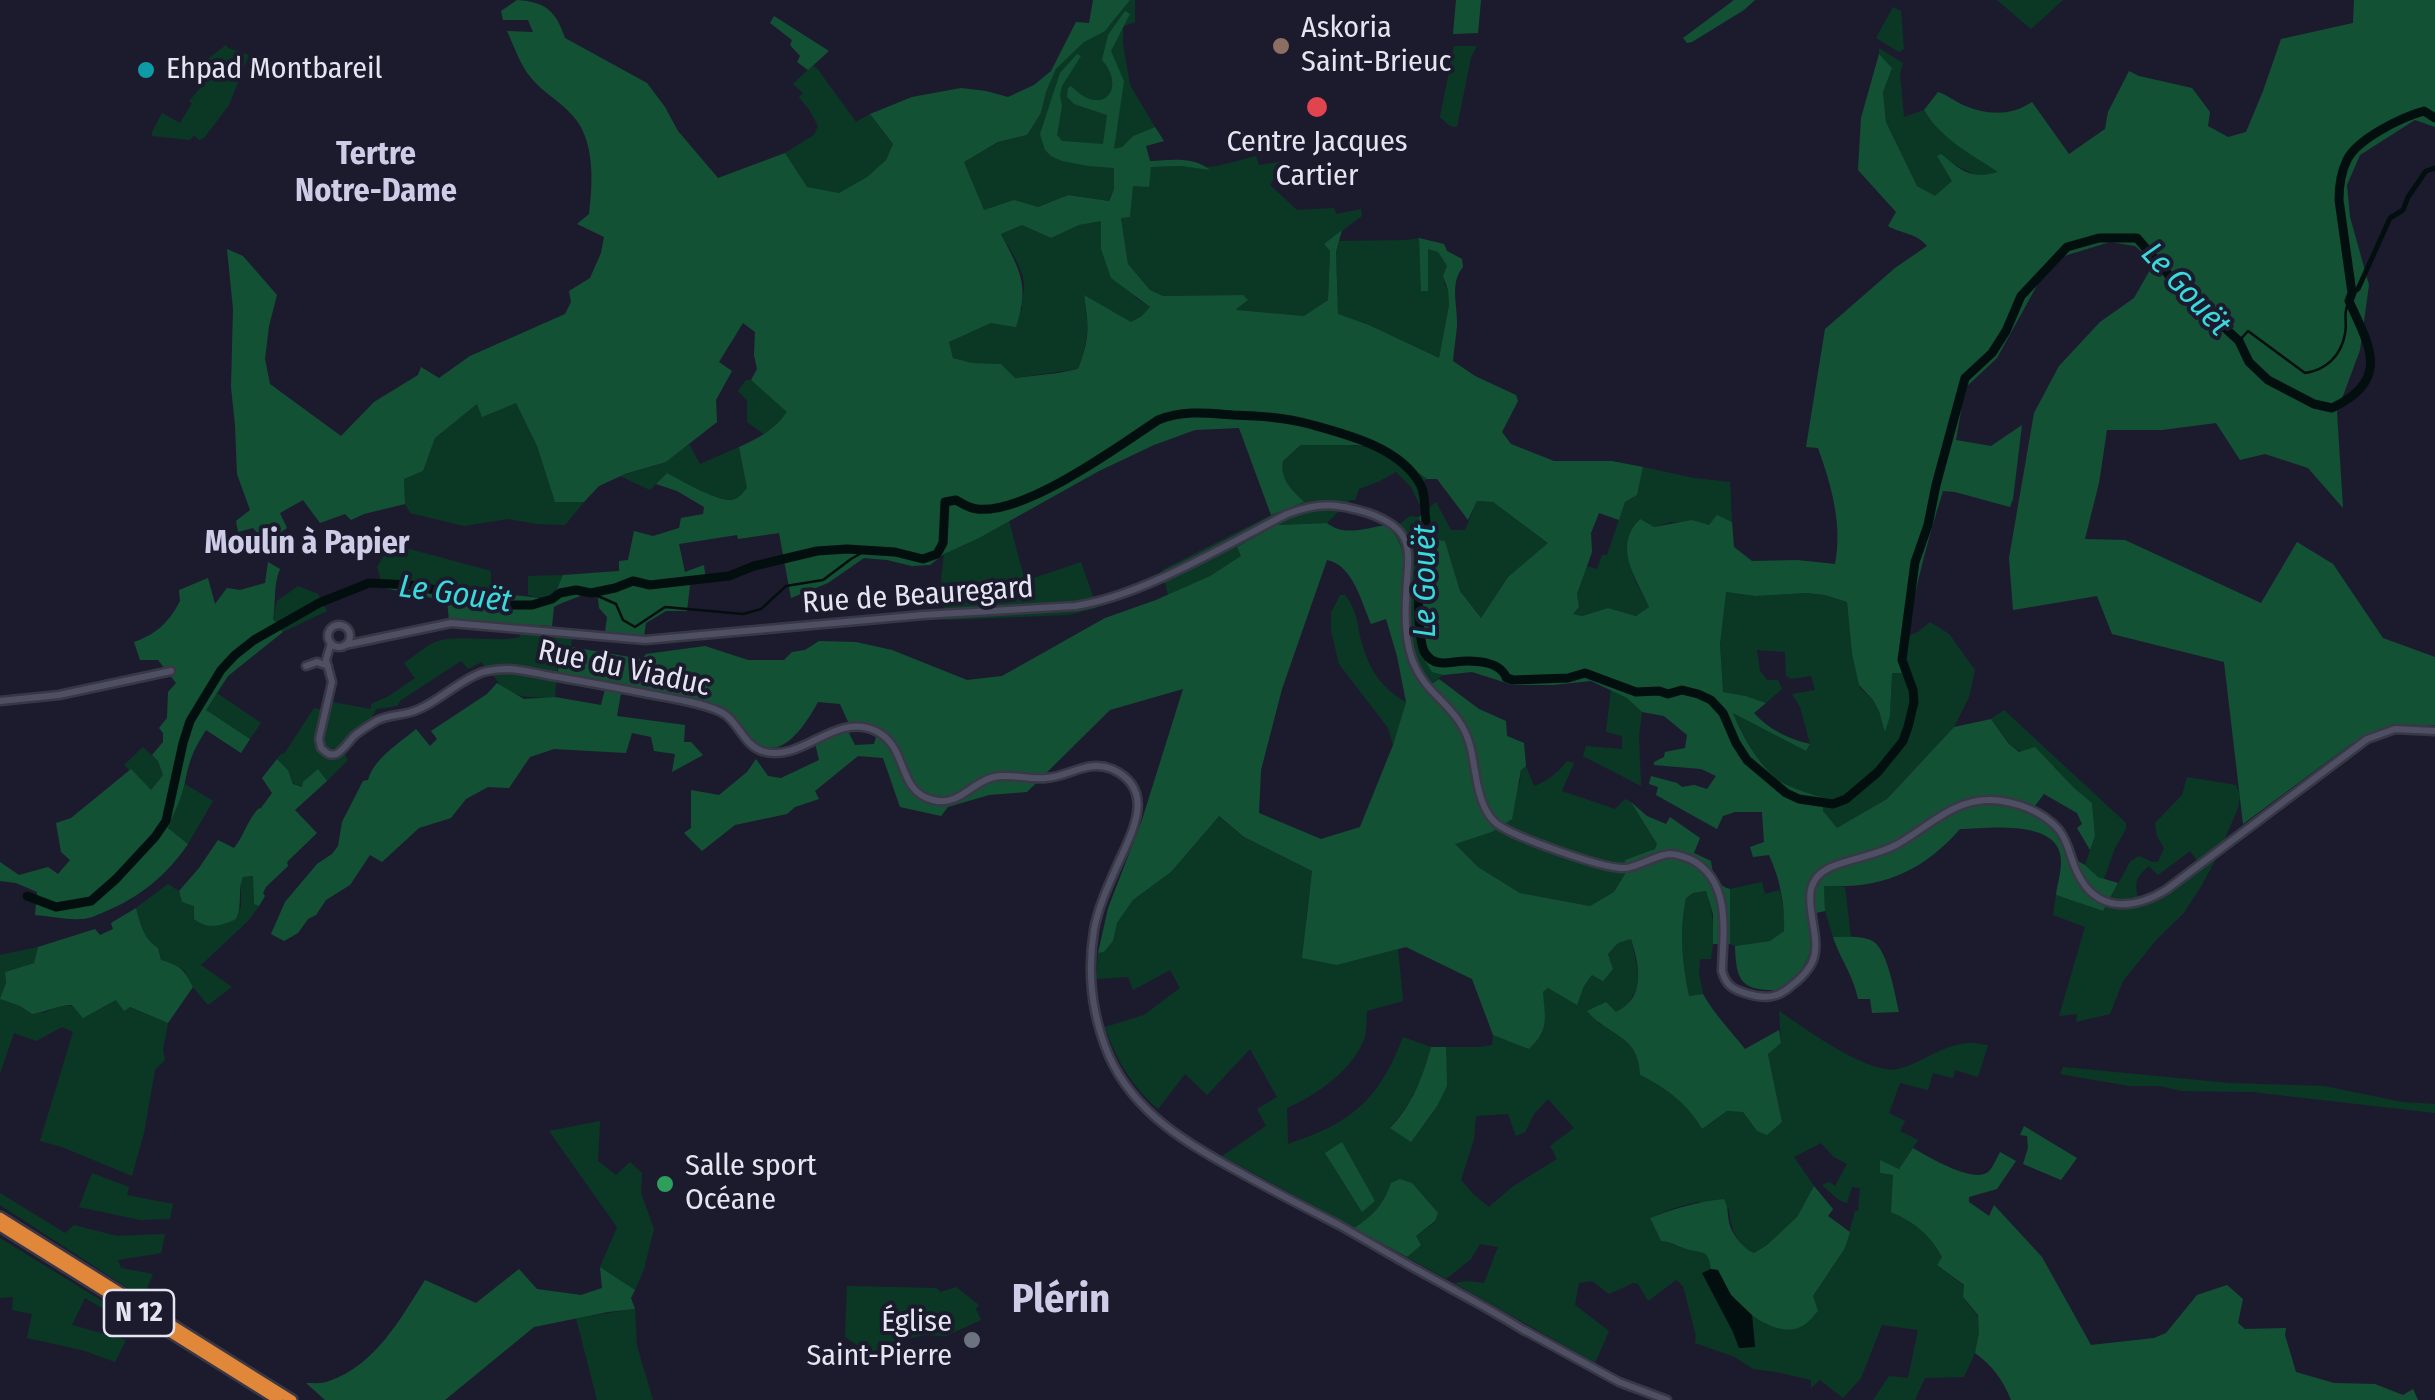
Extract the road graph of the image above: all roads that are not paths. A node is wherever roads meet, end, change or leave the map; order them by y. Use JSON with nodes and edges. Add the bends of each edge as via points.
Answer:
{"nodes":[{"id":1,"x":350,"y":634,"type":"junction"},
{"id":2,"x":366,"y":642,"type":"junction"},
{"id":3,"x":338,"y":645,"type":"junction"},
{"id":4,"x":327,"y":662,"type":"junction"},
{"id":5,"x":306,"y":666,"type":"dead end"},
{"id":6,"x":170,"y":670,"type":"dead end"},
{"id":7,"x":0,"y":701,"type":"edge"},
{"id":8,"x":2435,"y":731,"type":"edge"},
{"id":9,"x":0,"y":1217,"type":"edge"},
{"id":10,"x":0,"y":1226,"type":"edge"},
{"id":11,"x":278,"y":1400,"type":"edge"},
{"id":12,"x":292,"y":1400,"type":"edge"},
{"id":13,"x":1667,"y":1400,"type":"edge"}],
"edges":[{"from":1,"to":2,"type":"main road"},
{"from":1,"to":3,"type":"main road"},
{"from":1,"to":3,"type":"main road","via":[[334,626],[328,634]]},
{"from":2,"to":3,"type":"main road"},
{"from":2,"to":8,"type":"main road","name":"Rue de Beauregard","via":[[452,623],[664,640],[1084,605],[1154,580],[1287,514],[1340,505],[1390,523],[1407,544],[1406,642],[1424,684],[1461,724],[1488,815],[1512,832],[1608,866],[1630,868],[1668,854],[1699,865],[1721,898],[1724,980],[1760,998],[1783,992],[1812,963],[1810,895],[1817,876],[1896,844],[1963,804],[1993,800],[2044,816],[2065,840],[2086,888],[2116,904],[2137,904],[2166,890],[2368,739],[2396,729]]},
{"from":3,"to":4,"type":"main road","name":"Rue du Viaduc"},
{"from":4,"to":5,"type":"main road"},
{"from":4,"to":13,"type":"main road","name":"Rue du Viaduc","via":[[332,682],[319,744],[328,754],[378,720],[416,711],[500,669],[716,710],[766,752],[849,726],[871,728],[894,745],[914,789],[937,801],[955,800],[997,776],[1047,778],[1085,766],[1117,772],[1137,799],[1137,820],[1096,920],[1091,964],[1095,1013],[1112,1062],[1143,1106],[1175,1135],[1405,1265],[1619,1382]]},
{"from":6,"to":7,"type":"main road"},
{"from":9,"to":12,"type":"highway","number":"N 12"},
{"from":10,"to":11,"type":"highway","number":"N 12"}]}
